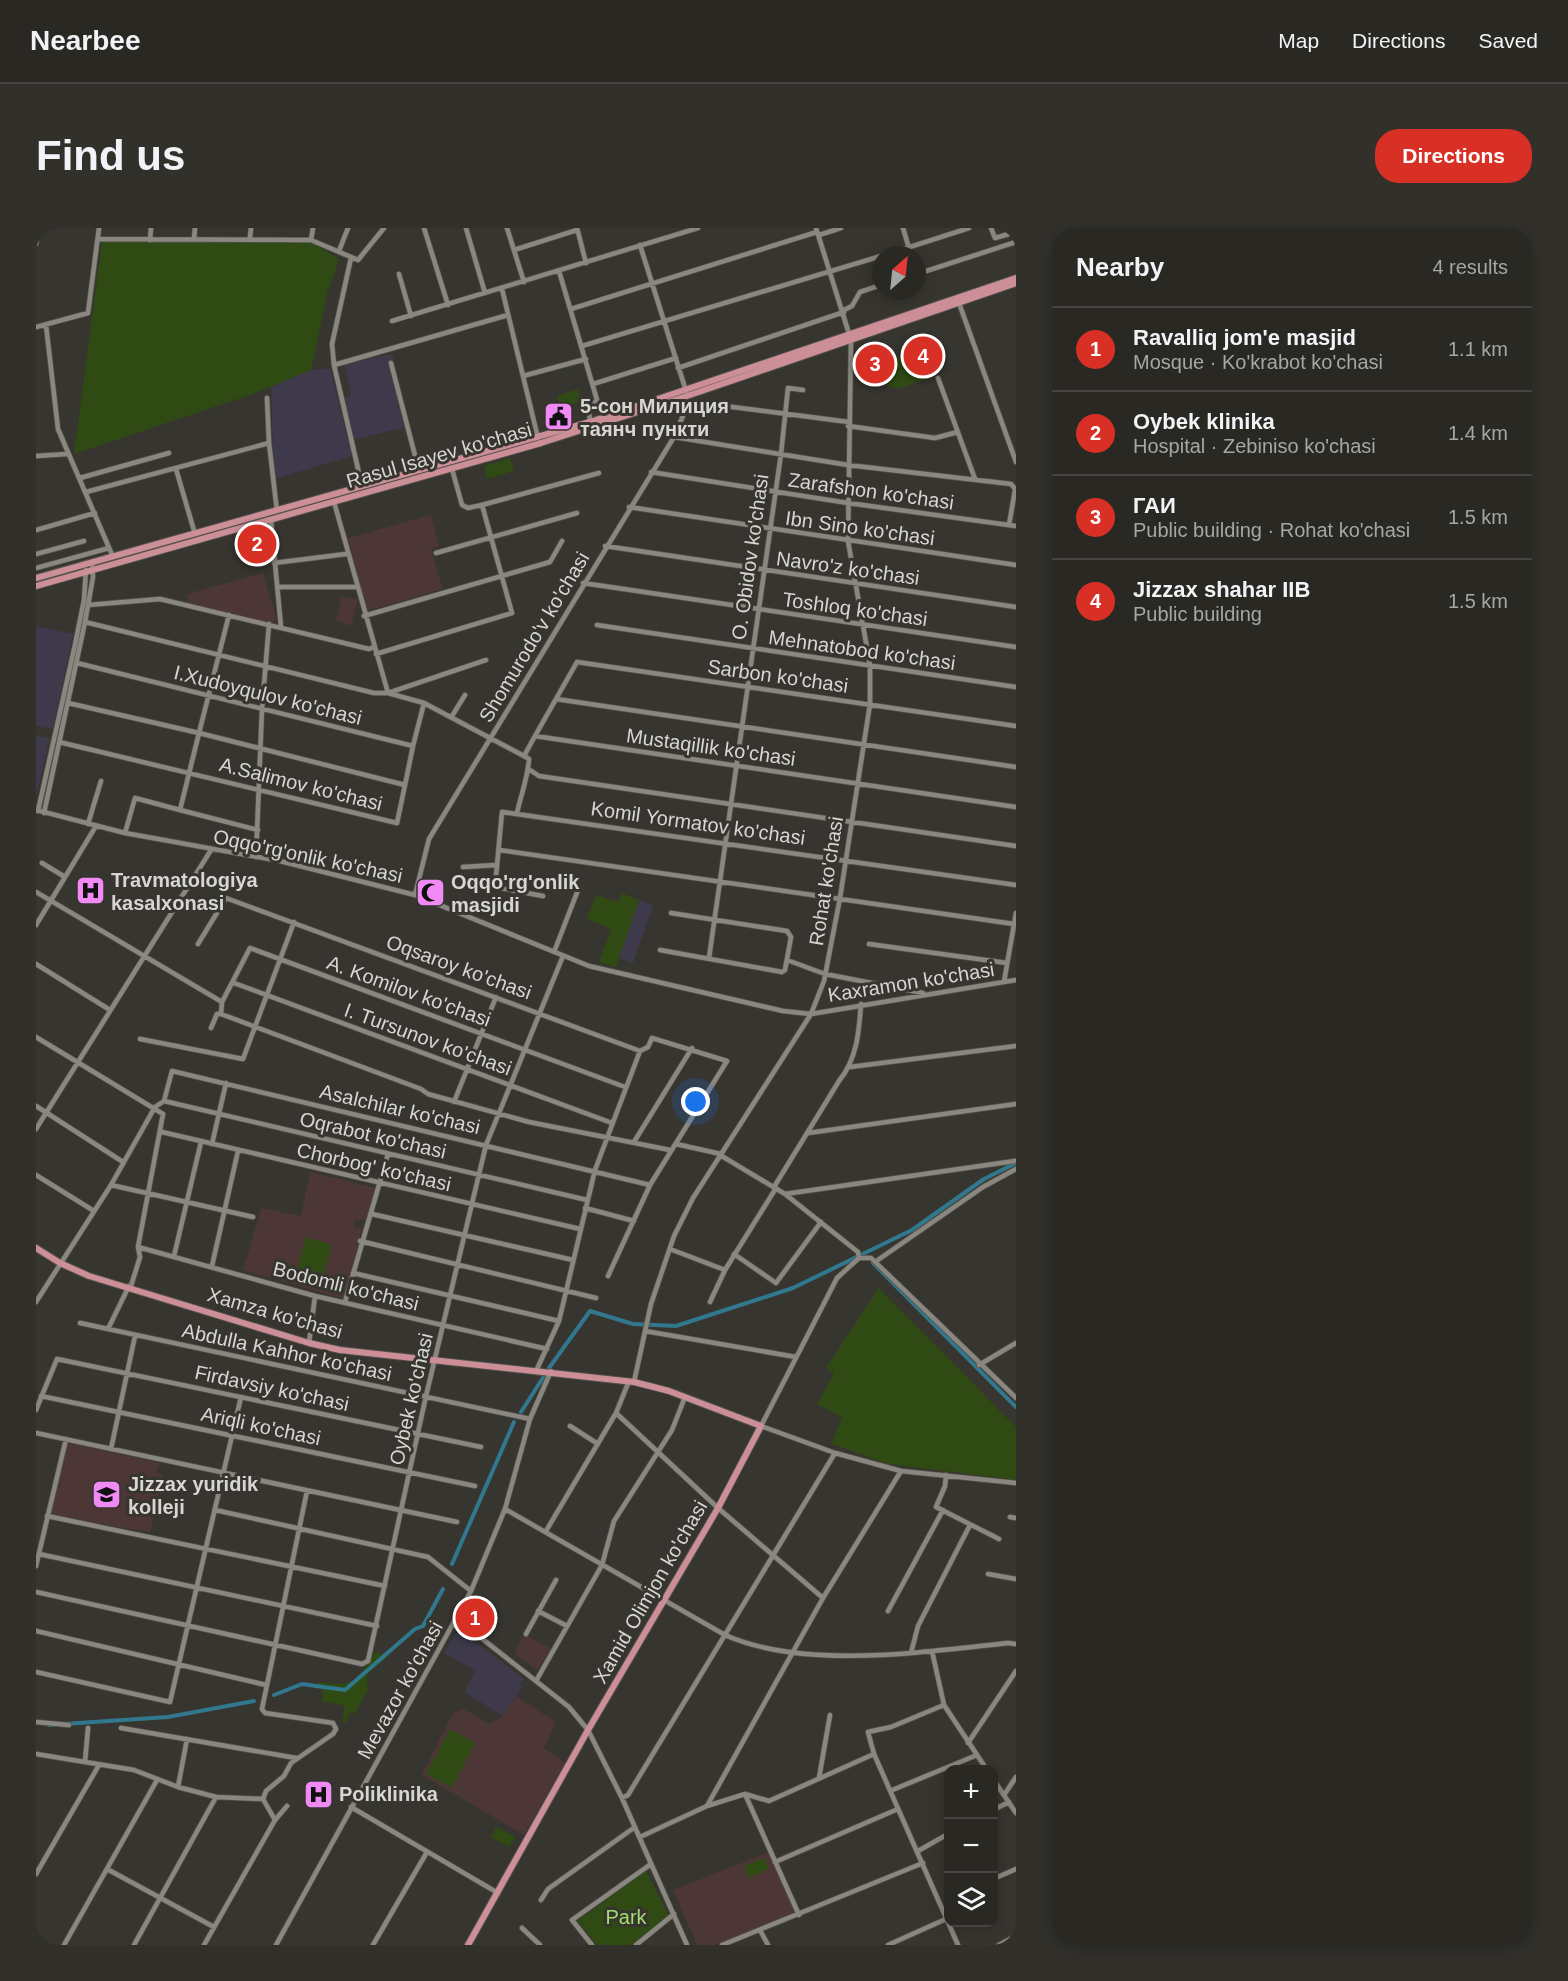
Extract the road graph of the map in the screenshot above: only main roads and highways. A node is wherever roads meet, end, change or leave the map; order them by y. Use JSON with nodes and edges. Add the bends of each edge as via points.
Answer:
{"nodes":[{"id":1,"x":1016,"y":278,"type":"edge"},
{"id":2,"x":1016,"y":283,"type":"edge"},
{"id":3,"x":851,"y":337,"type":"junction"},
{"id":4,"x":685,"y":394,"type":"junction"},
{"id":5,"x":420,"y":475,"type":"junction"},
{"id":6,"x":89,"y":567,"type":"junction"},
{"id":7,"x":36,"y":578,"type":"edge"},
{"id":8,"x":36,"y":586,"type":"edge"},
{"id":9,"x":36,"y":1248,"type":"edge"},
{"id":10,"x":761,"y":1426,"type":"joint"},
{"id":11,"x":468,"y":1945,"type":"edge"}],
"edges":[{"from":1,"to":3,"type":"main road","name":"Rasul Isayev ko'chasi"},
{"from":2,"to":3,"type":"main road","name":"Rasul Isayev ko'chasi"},
{"from":3,"to":4,"type":"main road","name":"Rasul Isayev ko'chasi"},
{"from":4,"to":5,"type":"main road","name":"Rasul Isayev ko'chasi"},
{"from":4,"to":5,"type":"main road","name":"Rasul Isayev ko'chasi","via":[[452,469]]},
{"from":5,"to":6,"type":"main road","name":"Rasul Isayev ko'chasi","via":[[271,520]]},
{"from":5,"to":6,"type":"main road","name":"Rasul Isayev ko'chasi","via":[[362,486]]},
{"from":6,"to":7,"type":"main road","name":"Rasul Isayev ko'chasi"},
{"from":6,"to":8,"type":"main road","name":"Rasul Isayev ko'chasi"},
{"from":9,"to":10,"type":"main road","name":"Xamza ko'chasi","via":[[89,1276],[309,1343],[340,1350],[631,1382],[685,1397]]},
{"from":10,"to":11,"type":"main road","name":"Xamid Olimjon ko'chasi"}]}
